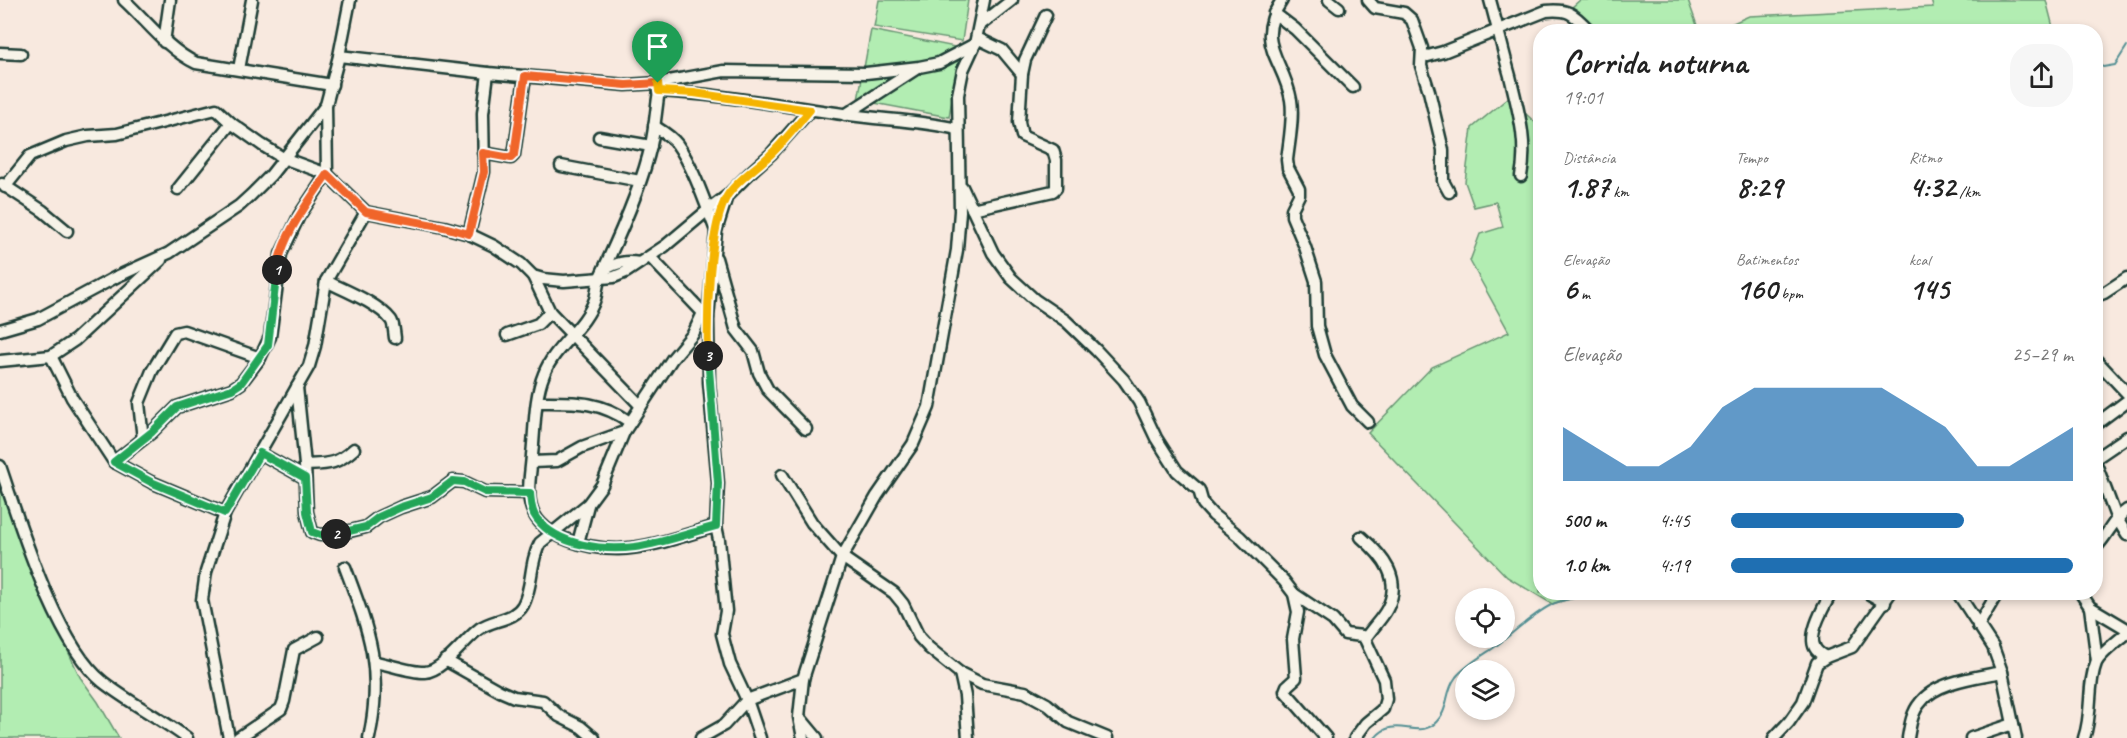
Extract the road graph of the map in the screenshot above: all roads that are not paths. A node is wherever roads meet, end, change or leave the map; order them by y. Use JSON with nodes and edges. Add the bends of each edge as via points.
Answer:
{"nodes":[{"id":1,"x":124,"y":0,"type":"edge"},
{"id":2,"x":170,"y":0,"type":"edge"},
{"id":3,"x":252,"y":0,"type":"edge"},
{"id":4,"x":350,"y":0,"type":"edge"},
{"id":5,"x":984,"y":0,"type":"edge"},
{"id":6,"x":1012,"y":0,"type":"edge"},
{"id":7,"x":1282,"y":0,"type":"edge"},
{"id":8,"x":1329,"y":0,"type":"edge"},
{"id":9,"x":1368,"y":0,"type":"edge"},
{"id":10,"x":1490,"y":0,"type":"edge"},
{"id":11,"x":1339,"y":8,"type":"dead end"},
{"id":12,"x":1274,"y":13,"type":"junction"},
{"id":13,"x":1046,"y":15,"type":"dead end"},
{"id":14,"x":1584,"y":24,"type":"edge"},
{"id":15,"x":980,"y":25,"type":"junction"},
{"id":16,"x":1498,"y":30,"type":"junction"},
{"id":17,"x":976,"y":40,"type":"junction"},
{"id":18,"x":164,"y":42,"type":"junction"},
{"id":19,"x":0,"y":53,"type":"edge"},
{"id":20,"x":21,"y":54,"type":"dead end"},
{"id":21,"x":1422,"y":54,"type":"junction"},
{"id":22,"x":339,"y":56,"type":"junction"},
{"id":23,"x":919,"y":68,"type":"junction"},
{"id":24,"x":239,"y":69,"type":"junction"},
{"id":25,"x":488,"y":73,"type":"junction"},
{"id":26,"x":1022,"y":74,"type":"junction"},
{"id":27,"x":525,"y":76,"type":"junction"},
{"id":28,"x":332,"y":85,"type":"junction"},
{"id":29,"x":658,"y":87,"type":"junction"},
{"id":30,"x":1353,"y":87,"type":"dead end"},
{"id":31,"x":326,"y":105,"type":"junction"},
{"id":32,"x":810,"y":110,"type":"junction"},
{"id":33,"x":845,"y":115,"type":"junction"},
{"id":34,"x":231,"y":123,"type":"junction"},
{"id":35,"x":654,"y":126,"type":"junction"},
{"id":36,"x":957,"y":129,"type":"junction"},
{"id":37,"x":598,"y":136,"type":"dead end"},
{"id":38,"x":651,"y":146,"type":"junction"},
{"id":39,"x":483,"y":153,"type":"junction"},
{"id":40,"x":283,"y":158,"type":"junction"},
{"id":41,"x":561,"y":166,"type":"dead end"},
{"id":42,"x":327,"y":174,"type":"junction"},
{"id":43,"x":1521,"y":177,"type":"dead end"},
{"id":44,"x":640,"y":181,"type":"junction"},
{"id":45,"x":960,"y":181,"type":"junction"},
{"id":46,"x":3,"y":185,"type":"edge"},
{"id":47,"x":178,"y":189,"type":"dead end"},
{"id":48,"x":1449,"y":192,"type":"dead end"},
{"id":49,"x":728,"y":196,"type":"junction"},
{"id":50,"x":972,"y":208,"type":"junction"},
{"id":51,"x":708,"y":210,"type":"junction"},
{"id":52,"x":366,"y":212,"type":"junction"},
{"id":53,"x":67,"y":231,"type":"dead end"},
{"id":54,"x":716,"y":231,"type":"junction"},
{"id":55,"x":469,"y":234,"type":"junction"},
{"id":56,"x":714,"y":249,"type":"junction"},
{"id":57,"x":169,"y":253,"type":"junction"},
{"id":58,"x":650,"y":257,"type":"junction"},
{"id":59,"x":602,"y":275,"type":"junction"},
{"id":60,"x":533,"y":276,"type":"junction"},
{"id":61,"x":2127,"y":278,"type":"edge"},
{"id":62,"x":326,"y":281,"type":"junction"},
{"id":63,"x":2103,"y":293,"type":"edge"},
{"id":64,"x":550,"y":312,"type":"junction"},
{"id":65,"x":705,"y":316,"type":"junction"},
{"id":66,"x":0,"y":330,"type":"edge"},
{"id":67,"x":507,"y":335,"type":"dead end"},
{"id":68,"x":571,"y":336,"type":"junction"},
{"id":69,"x":395,"y":338,"type":"dead end"},
{"id":70,"x":51,"y":356,"type":"junction"},
{"id":71,"x":260,"y":358,"type":"junction"},
{"id":72,"x":0,"y":361,"type":"edge"},
{"id":73,"x":2103,"y":367,"type":"edge"},
{"id":74,"x":297,"y":387,"type":"junction"},
{"id":75,"x":2127,"y":393,"type":"edge"},
{"id":76,"x":2127,"y":401,"type":"edge"},
{"id":77,"x":538,"y":402,"type":"junction"},
{"id":78,"x":641,"y":406,"type":"junction"},
{"id":79,"x":2103,"y":419,"type":"edge"},
{"id":80,"x":630,"y":422,"type":"junction"},
{"id":81,"x":1368,"y":422,"type":"dead end"},
{"id":82,"x":806,"y":429,"type":"dead end"},
{"id":83,"x":624,"y":432,"type":"junction"},
{"id":84,"x":2127,"y":437,"type":"edge"},
{"id":85,"x":143,"y":439,"type":"junction"},
{"id":86,"x":354,"y":449,"type":"dead end"},
{"id":87,"x":260,"y":453,"type":"junction"},
{"id":88,"x":2103,"y":453,"type":"edge"},
{"id":89,"x":114,"y":462,"type":"junction"},
{"id":90,"x":532,"y":462,"type":"junction"},
{"id":91,"x":305,"y":465,"type":"junction"},
{"id":92,"x":0,"y":466,"type":"edge"},
{"id":93,"x":782,"y":476,"type":"dead end"},
{"id":94,"x":305,"y":478,"type":"junction"},
{"id":95,"x":2103,"y":483,"type":"edge"},
{"id":96,"x":530,"y":493,"type":"junction"},
{"id":97,"x":588,"y":504,"type":"junction"},
{"id":98,"x":2127,"y":510,"type":"edge"},
{"id":99,"x":225,"y":513,"type":"junction"},
{"id":100,"x":2116,"y":517,"type":"junction"},
{"id":101,"x":716,"y":526,"type":"junction"},
{"id":102,"x":551,"y":532,"type":"junction"},
{"id":103,"x":2127,"y":535,"type":"edge"},
{"id":104,"x":1361,"y":537,"type":"dead end"},
{"id":105,"x":2103,"y":539,"type":"edge"},
{"id":106,"x":578,"y":543,"type":"junction"},
{"id":107,"x":843,"y":557,"type":"junction"},
{"id":108,"x":345,"y":567,"type":"dead end"},
{"id":109,"x":1294,"y":594,"type":"junction"},
{"id":110,"x":1828,"y":600,"type":"edge"},
{"id":111,"x":1880,"y":600,"type":"edge"},
{"id":112,"x":1887,"y":600,"type":"edge"},
{"id":113,"x":1962,"y":600,"type":"edge"},
{"id":114,"x":1993,"y":600,"type":"edge"},
{"id":115,"x":2085,"y":600,"type":"edge"},
{"id":116,"x":1885,"y":603,"type":"junction"},
{"id":117,"x":2090,"y":607,"type":"junction"},
{"id":118,"x":1978,"y":626,"type":"junction"},
{"id":119,"x":2127,"y":631,"type":"edge"},
{"id":120,"x":318,"y":637,"type":"dead end"},
{"id":121,"x":1365,"y":639,"type":"junction"},
{"id":122,"x":1826,"y":657,"type":"junction"},
{"id":123,"x":445,"y":660,"type":"junction"},
{"id":124,"x":2097,"y":661,"type":"junction"},
{"id":125,"x":375,"y":662,"type":"junction"},
{"id":126,"x":2002,"y":672,"type":"junction"},
{"id":127,"x":960,"y":673,"type":"junction"},
{"id":128,"x":803,"y":679,"type":"junction"},
{"id":129,"x":747,"y":700,"type":"junction"},
{"id":130,"x":800,"y":717,"type":"junction"},
{"id":131,"x":2013,"y":724,"type":"junction"},
{"id":132,"x":1083,"y":733,"type":"edge"},
{"id":133,"x":372,"y":737,"type":"edge"},
{"id":134,"x":187,"y":738,"type":"edge"},
{"id":135,"x":229,"y":738,"type":"edge"},
{"id":136,"x":238,"y":738,"type":"edge"},
{"id":137,"x":594,"y":738,"type":"edge"},
{"id":138,"x":701,"y":738,"type":"edge"},
{"id":139,"x":760,"y":738,"type":"edge"},
{"id":140,"x":803,"y":738,"type":"edge"},
{"id":141,"x":817,"y":738,"type":"edge"},
{"id":142,"x":968,"y":738,"type":"edge"},
{"id":143,"x":1107,"y":738,"type":"edge"},
{"id":144,"x":1326,"y":738,"type":"edge"},
{"id":145,"x":1355,"y":738,"type":"edge"},
{"id":146,"x":1774,"y":738,"type":"edge"},
{"id":147,"x":1908,"y":738,"type":"edge"},
{"id":148,"x":1971,"y":738,"type":"edge"},
{"id":149,"x":2016,"y":738,"type":"edge"},
{"id":150,"x":2084,"y":738,"type":"edge"}],
"edges":[{"from":1,"to":18,"type":"street"},
{"from":2,"to":18,"type":"street"},
{"from":3,"to":24,"type":"street"},
{"from":4,"to":22,"type":"street"},
{"from":5,"to":15,"type":"street"},
{"from":6,"to":15,"type":"street"},
{"from":7,"to":12,"type":"street"},
{"from":8,"to":11,"type":"street"},
{"from":9,"to":21,"type":"street","via":[[1375,8],[1409,16]]},
{"from":10,"to":16,"type":"street"},
{"from":12,"to":30,"type":"street"},
{"from":12,"to":81,"type":"street","via":[[1271,47],[1292,102],[1287,160],[1299,195],[1292,216],[1316,281],[1317,326],[1336,379],[1352,406]]},
{"from":13,"to":26,"type":"street"},
{"from":14,"to":16,"type":"street","via":[[1570,12],[1559,10],[1546,11]]},
{"from":15,"to":17,"type":"street"},
{"from":16,"to":21,"type":"street","via":[[1443,52]]},
{"from":16,"to":43,"type":"street","via":[[1524,142]]},
{"from":17,"to":23,"type":"street","via":[[939,63]]},
{"from":17,"to":26,"type":"street","via":[[1002,51]]},
{"from":17,"to":36,"type":"street","via":[[963,70]]},
{"from":18,"to":24,"type":"street","via":[[196,63]]},
{"from":19,"to":20,"type":"street"},
{"from":21,"to":48,"type":"street","via":[[1421,66],[1443,150],[1442,176]]},
{"from":22,"to":25,"type":"street"},
{"from":22,"to":28,"type":"street"},
{"from":23,"to":29,"type":"street","via":[[866,73],[724,71],[698,74]]},
{"from":23,"to":33,"type":"street"},
{"from":24,"to":28,"type":"street"},
{"from":25,"to":27,"type":"street"},
{"from":25,"to":39,"type":"street"},
{"from":26,"to":50,"type":"street","via":[[1020,132],[1027,140],[1053,150],[1056,188]]},
{"from":27,"to":29,"type":"street"},
{"from":27,"to":39,"type":"street","via":[[514,155],[511,158]]},
{"from":28,"to":31,"type":"street"},
{"from":29,"to":32,"type":"street"},
{"from":29,"to":35,"type":"street"},
{"from":31,"to":40,"type":"street"},
{"from":31,"to":42,"type":"street"},
{"from":32,"to":33,"type":"street"},
{"from":32,"to":49,"type":"street"},
{"from":33,"to":36,"type":"street","via":[[928,122]]},
{"from":34,"to":40,"type":"street"},
{"from":34,"to":46,"type":"street","via":[[216,109],[117,134],[66,141],[30,156]]},
{"from":34,"to":47,"type":"street"},
{"from":35,"to":38,"type":"street"},
{"from":35,"to":51,"type":"street","via":[[676,143],[685,157]]},
{"from":36,"to":45,"type":"street"},
{"from":37,"to":38,"type":"street"},
{"from":38,"to":44,"type":"street"},
{"from":39,"to":55,"type":"street","via":[[484,172]]},
{"from":40,"to":42,"type":"street"},
{"from":40,"to":57,"type":"street","via":[[239,206]]},
{"from":41,"to":44,"type":"street"},
{"from":42,"to":52,"type":"street"},
{"from":42,"to":71,"type":"street","via":[[299,216],[281,254],[270,337]]},
{"from":44,"to":59,"type":"street"},
{"from":45,"to":50,"type":"street"},
{"from":45,"to":107,"type":"street","via":[[957,250],[929,406],[913,444],[877,496]]},
{"from":46,"to":53,"type":"street"},
{"from":49,"to":51,"type":"street"},
{"from":49,"to":54,"type":"street"},
{"from":50,"to":109,"type":"street","via":[[993,253],[1011,278],[1066,321],[1124,380],[1156,438],[1178,471],[1199,490],[1203,504],[1255,551]]},
{"from":51,"to":54,"type":"street"},
{"from":51,"to":58,"type":"street"},
{"from":52,"to":55,"type":"street"},
{"from":52,"to":62,"type":"street"},
{"from":54,"to":56,"type":"street"},
{"from":55,"to":60,"type":"street","via":[[494,246]]},
{"from":56,"to":65,"type":"street"},
{"from":56,"to":82,"type":"street","via":[[736,329],[753,351],[768,390]]},
{"from":57,"to":66,"type":"street","via":[[38,319]]},
{"from":57,"to":70,"type":"street","via":[[75,340]]},
{"from":58,"to":59,"type":"street","via":[[614,277]]},
{"from":58,"to":65,"type":"street"},
{"from":59,"to":60,"type":"street","via":[[564,281]]},
{"from":59,"to":68,"type":"street","via":[[587,316]]},
{"from":60,"to":64,"type":"street"},
{"from":61,"to":63,"type":"street"},
{"from":62,"to":69,"type":"street","via":[[384,314],[392,321]]},
{"from":62,"to":74,"type":"street","via":[[315,346]]},
{"from":64,"to":67,"type":"street","via":[[538,324]]},
{"from":64,"to":68,"type":"street"},
{"from":65,"to":78,"type":"street"},
{"from":65,"to":101,"type":"street","via":[[718,483]]},
{"from":68,"to":77,"type":"street","via":[[553,355],[543,376]]},
{"from":68,"to":78,"type":"street"},
{"from":70,"to":72,"type":"street"},
{"from":70,"to":89,"type":"street","via":[[72,398]]},
{"from":71,"to":85,"type":"street","via":[[241,383],[177,407]]},
{"from":71,"to":85,"type":"street","via":[[184,331],[175,333],[152,371],[139,403]]},
{"from":73,"to":75,"type":"street"},
{"from":74,"to":87,"type":"street"},
{"from":74,"to":91,"type":"street"},
{"from":76,"to":79,"type":"street"},
{"from":77,"to":80,"type":"street","via":[[586,404],[614,411]]},
{"from":77,"to":90,"type":"street"},
{"from":78,"to":80,"type":"street"},
{"from":80,"to":83,"type":"street"},
{"from":83,"to":90,"type":"street","via":[[557,461]]},
{"from":83,"to":97,"type":"street","via":[[608,474]]},
{"from":84,"to":88,"type":"street"},
{"from":85,"to":89,"type":"street"},
{"from":86,"to":91,"type":"street","via":[[332,464]]},
{"from":87,"to":94,"type":"street"},
{"from":87,"to":99,"type":"street"},
{"from":89,"to":99,"type":"street"},
{"from":90,"to":96,"type":"street"},
{"from":91,"to":94,"type":"street"},
{"from":92,"to":134,"type":"street","via":[[50,603],[79,656],[102,682]]},
{"from":93,"to":107,"type":"street","via":[[812,523]]},
{"from":94,"to":96,"type":"street","via":[[310,528],[320,535],[366,527],[379,517],[432,497],[453,481],[485,492]]},
{"from":95,"to":100,"type":"street"},
{"from":96,"to":102,"type":"street","via":[[536,518]]},
{"from":97,"to":102,"type":"street"},
{"from":97,"to":106,"type":"street"},
{"from":98,"to":100,"type":"street"},
{"from":99,"to":135,"type":"street","via":[[206,572],[202,600]]},
{"from":100,"to":103,"type":"street"},
{"from":100,"to":105,"type":"street"},
{"from":101,"to":106,"type":"street","via":[[618,549]]},
{"from":101,"to":129,"type":"street","via":[[726,611],[722,634],[730,664]]},
{"from":102,"to":106,"type":"street"},
{"from":102,"to":123,"type":"street","via":[[535,552],[521,608],[479,628]]},
{"from":104,"to":121,"type":"street","via":[[1387,563],[1394,590],[1388,608]]},
{"from":107,"to":127,"type":"street","via":[[894,593],[919,637]]},
{"from":107,"to":128,"type":"street"},
{"from":108,"to":125,"type":"street"},
{"from":109,"to":121,"type":"street","via":[[1333,620],[1345,634]]},
{"from":109,"to":144,"type":"street","via":[[1298,612],[1293,639],[1296,678],[1285,691]]},
{"from":110,"to":122,"type":"street","via":[[1813,644]]},
{"from":111,"to":116,"type":"street"},
{"from":112,"to":116,"type":"street"},
{"from":113,"to":118,"type":"street"},
{"from":114,"to":118,"type":"street"},
{"from":115,"to":117,"type":"street"},
{"from":116,"to":122,"type":"street","via":[[1852,647]]},
{"from":117,"to":119,"type":"street"},
{"from":117,"to":124,"type":"street"},
{"from":118,"to":126,"type":"street","via":[[1993,647]]},
{"from":119,"to":124,"type":"street"},
{"from":120,"to":136,"type":"street","via":[[294,650],[280,709]]},
{"from":121,"to":145,"type":"street","via":[[1384,680],[1386,699],[1383,709]]},
{"from":122,"to":146,"type":"street","via":[[1815,667],[1803,702]]},
{"from":123,"to":125,"type":"street","via":[[425,672]]},
{"from":123,"to":137,"type":"street","via":[[508,695],[543,701]]},
{"from":124,"to":150,"type":"street","via":[[2090,723]]},
{"from":125,"to":133,"type":"street"},
{"from":126,"to":131,"type":"street"},
{"from":126,"to":147,"type":"street","via":[[1961,680],[1936,690],[1920,702]]},
{"from":127,"to":132,"type":"street","via":[[982,684],[1025,692]]},
{"from":127,"to":142,"type":"street"},
{"from":128,"to":129,"type":"street"},
{"from":128,"to":130,"type":"street"},
{"from":129,"to":138,"type":"street","via":[[724,725]]},
{"from":129,"to":139,"type":"street"},
{"from":130,"to":140,"type":"street"},
{"from":130,"to":141,"type":"street"},
{"from":131,"to":148,"type":"street"},
{"from":131,"to":149,"type":"street"},
{"from":132,"to":143,"type":"street"}]}
